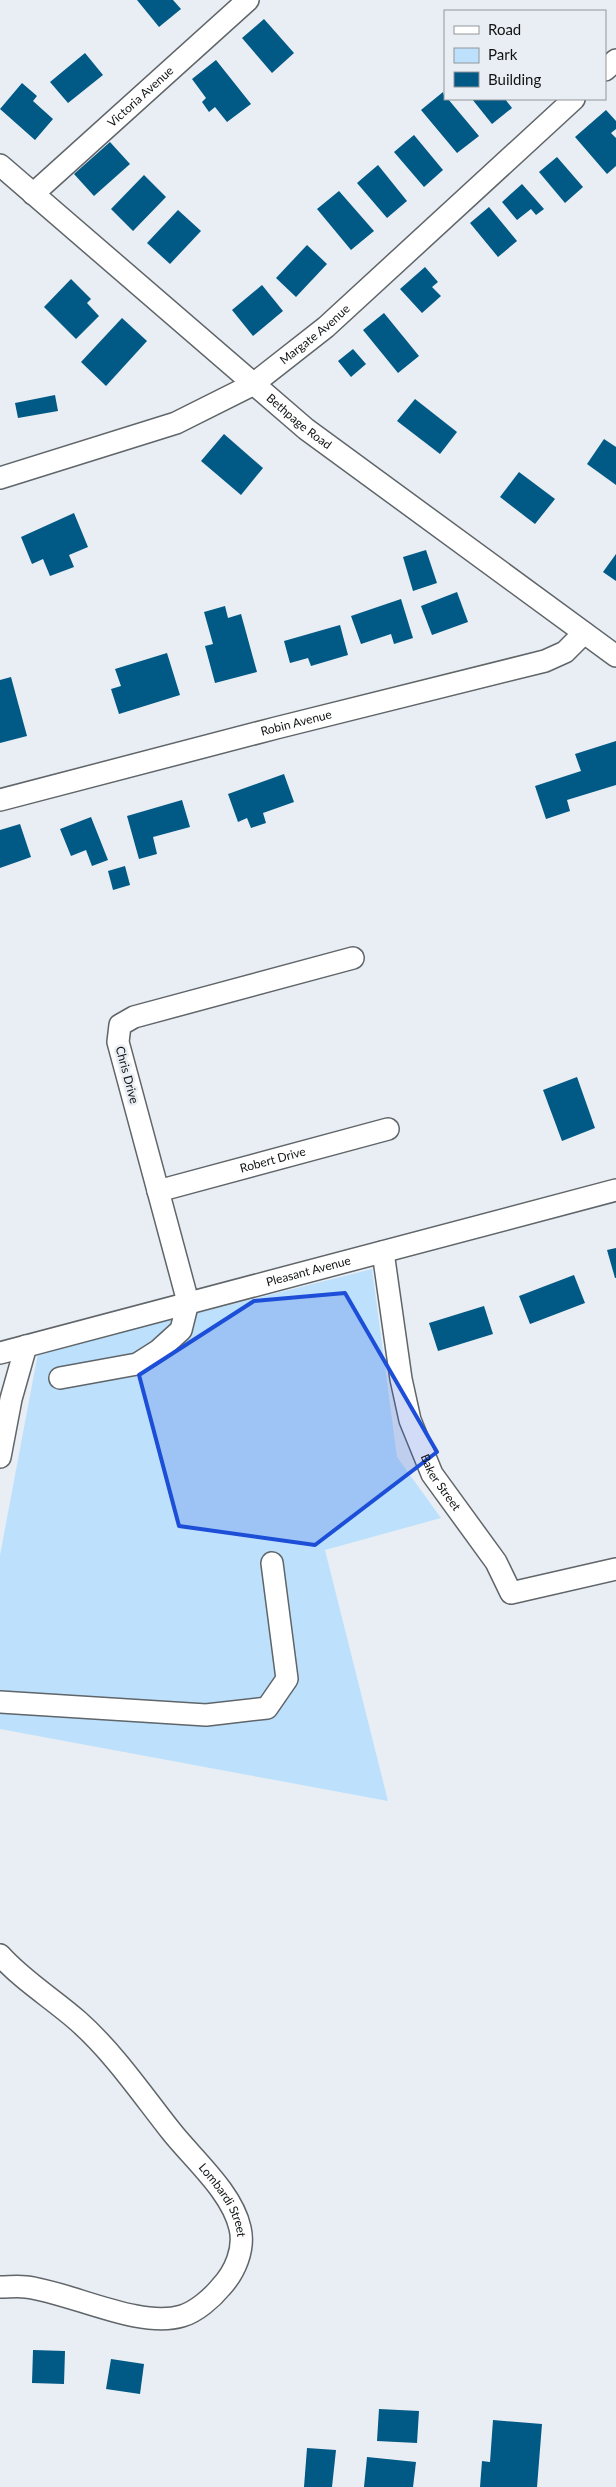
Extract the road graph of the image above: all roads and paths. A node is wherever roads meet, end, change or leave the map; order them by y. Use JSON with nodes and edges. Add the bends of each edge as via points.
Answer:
{"nodes":[{"id":1,"x":248,"y":0,"type":"edge"},
{"id":2,"x":616,"y":60,"type":"edge"},
{"id":3,"x":606,"y":69,"type":"edge"},
{"id":4,"x":573,"y":100,"type":"edge"},
{"id":5,"x":0,"y":165,"type":"edge"},
{"id":6,"x":32,"y":194,"type":"junction"},
{"id":7,"x":252,"y":384,"type":"junction"},
{"id":8,"x":0,"y":478,"type":"edge"},
{"id":9,"x":584,"y":633,"type":"junction"},
{"id":10,"x":616,"y":656,"type":"edge"},
{"id":11,"x":0,"y":800,"type":"edge"},
{"id":12,"x":353,"y":958,"type":"dead end"},
{"id":13,"x":388,"y":1129,"type":"dead end"},
{"id":14,"x":616,"y":1190,"type":"edge"},
{"id":15,"x":158,"y":1191,"type":"junction"},
{"id":16,"x":383,"y":1252,"type":"junction"},
{"id":17,"x":188,"y":1302,"type":"junction"},
{"id":18,"x":26,"y":1346,"type":"junction"},
{"id":19,"x":0,"y":1353,"type":"edge"},
{"id":20,"x":60,"y":1378,"type":"dead end"},
{"id":21,"x":0,"y":1457,"type":"edge"},
{"id":22,"x":272,"y":1563,"type":"dead end"},
{"id":23,"x":616,"y":1568,"type":"edge"},
{"id":24,"x":0,"y":1702,"type":"edge"},
{"id":25,"x":0,"y":1955,"type":"edge"},
{"id":26,"x":0,"y":2287,"type":"edge"}],
"edges":[{"from":1,"to":6,"type":"street","name":"Victoria Avenue"},
{"from":2,"to":3,"type":"street"},
{"from":4,"to":7,"type":"street","name":"Margate Avenue","via":[[326,328]]},
{"from":5,"to":6,"type":"street","name":"Bethpage Road"},
{"from":6,"to":7,"type":"street","name":"Bethpage Road"},
{"from":7,"to":8,"type":"street","name":"Margate Avenue","via":[[176,423]]},
{"from":7,"to":9,"type":"street","name":"Bethpage Road","via":[[306,429]]},
{"from":9,"to":10,"type":"street","name":"Bethpage Road"},
{"from":9,"to":11,"type":"street","name":"Robin Avenue","via":[[566,652],[545,661]]},
{"from":12,"to":15,"type":"street","name":"Chris Drive","via":[[134,1017],[120,1025],[118,1042]]},
{"from":13,"to":15,"type":"street","name":"Robert Drive"},
{"from":14,"to":16,"type":"street","name":"Pleasant Avenue"},
{"from":15,"to":17,"type":"street","name":"Chris Drive"},
{"from":16,"to":17,"type":"street","name":"Pleasant Avenue"},
{"from":16,"to":23,"type":"street","name":"Baker Street","via":[[410,1420],[432,1474],[496,1562],[512,1594]]},
{"from":17,"to":18,"type":"street","name":"Pleasant Avenue"},
{"from":17,"to":20,"type":"street","via":[[181,1330],[137,1364]]},
{"from":18,"to":19,"type":"street","name":"Pleasant Avenue"},
{"from":18,"to":21,"type":"street","via":[[11,1399]]},
{"from":22,"to":24,"type":"street","via":[[287,1679],[267,1708],[206,1714]]},
{"from":25,"to":26,"type":"street","name":"Lombardi Street","via":[[79,2022],[112,2056],[218,2186],[241,2231],[236,2266],[228,2280],[218,2292],[182,2316],[131,2315],[27,2287]]}]}
